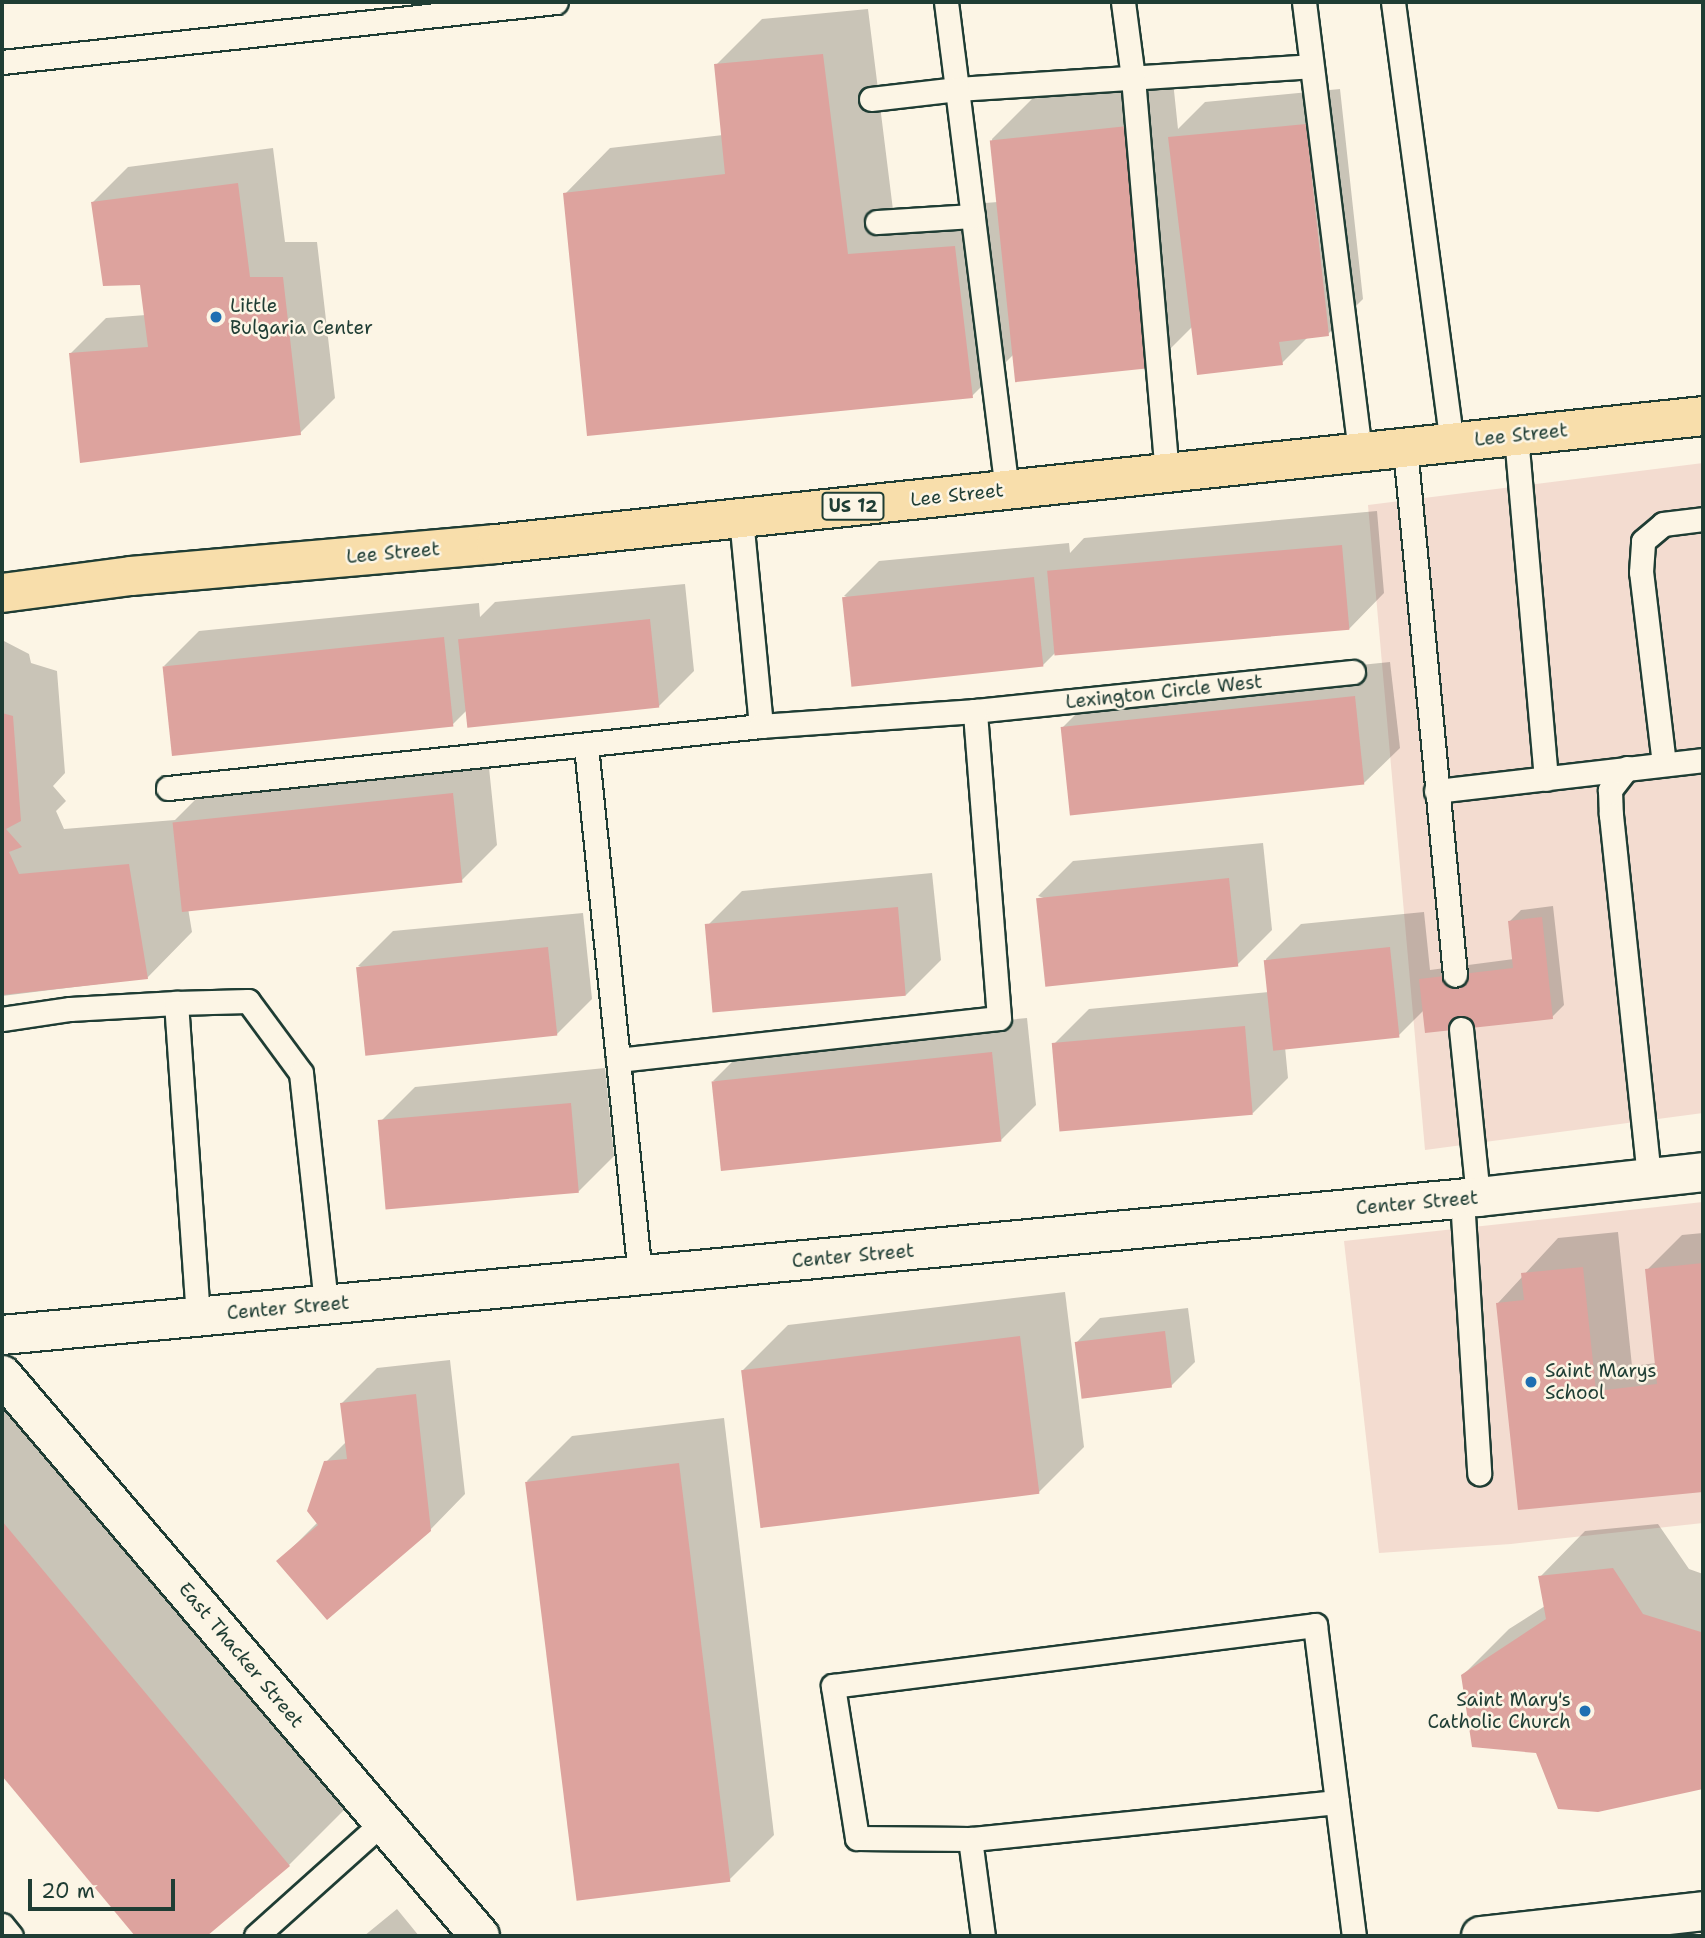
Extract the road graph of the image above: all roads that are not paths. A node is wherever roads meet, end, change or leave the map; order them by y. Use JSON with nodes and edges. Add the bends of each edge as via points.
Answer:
{"nodes":[{"id":1,"x":556,"y":2,"type":"edge"},
{"id":2,"x":946,"y":2,"type":"edge"},
{"id":3,"x":1123,"y":2,"type":"edge"},
{"id":4,"x":1304,"y":2,"type":"edge"},
{"id":5,"x":1392,"y":2,"type":"edge"},
{"id":6,"x":2,"y":62,"type":"edge"},
{"id":7,"x":1310,"y":66,"type":"junction"},
{"id":8,"x":1133,"y":78,"type":"junction"},
{"id":9,"x":957,"y":89,"type":"junction"},
{"id":10,"x":871,"y":99,"type":"dead end"},
{"id":11,"x":973,"y":216,"type":"junction"},
{"id":12,"x":877,"y":222,"type":"dead end"},
{"id":13,"x":1703,"y":416,"type":"edge"},
{"id":14,"x":1516,"y":436,"type":"junction"},
{"id":15,"x":1452,"y":442,"type":"junction"},
{"id":16,"x":1405,"y":448,"type":"junction"},
{"id":17,"x":1360,"y":453,"type":"junction"},
{"id":18,"x":1167,"y":473,"type":"junction"},
{"id":19,"x":1007,"y":490,"type":"junction"},
{"id":20,"x":741,"y":518,"type":"junction"},
{"id":21,"x":1703,"y":519,"type":"edge"},
{"id":22,"x":2,"y":593,"type":"edge"},
{"id":23,"x":1353,"y":672,"type":"dead end"},
{"id":24,"x":975,"y":712,"type":"junction"},
{"id":25,"x":761,"y":726,"type":"junction"},
{"id":26,"x":586,"y":746,"type":"junction"},
{"id":27,"x":1703,"y":760,"type":"edge"},
{"id":28,"x":1664,"y":764,"type":"junction"},
{"id":29,"x":1628,"y":768,"type":"junction"},
{"id":30,"x":1546,"y":779,"type":"junction"},
{"id":31,"x":168,"y":788,"type":"dead end"},
{"id":32,"x":1436,"y":791,"type":"junction"},
{"id":33,"x":1455,"y":975,"type":"dead end"},
{"id":34,"x":176,"y":1003,"type":"junction"},
{"id":35,"x":2,"y":1019,"type":"edge"},
{"id":36,"x":1461,"y":1029,"type":"dead end"},
{"id":37,"x":618,"y":1060,"type":"junction"},
{"id":38,"x":1703,"y":1172,"type":"edge"},
{"id":39,"x":1649,"y":1178,"type":"junction"},
{"id":40,"x":1470,"y":1198,"type":"junction"},
{"id":41,"x":640,"y":1276,"type":"junction"},
{"id":42,"x":326,"y":1305,"type":"junction"},
{"id":43,"x":198,"y":1317,"type":"junction"},
{"id":44,"x":2,"y":1335,"type":"edge"},
{"id":45,"x":2,"y":1375,"type":"edge"},
{"id":46,"x":1479,"y":1473,"type":"dead end"},
{"id":47,"x":1337,"y":1802,"type":"junction"},
{"id":48,"x":383,"y":1822,"type":"junction"},
{"id":49,"x":970,"y":1839,"type":"junction"},
{"id":50,"x":1703,"y":1911,"type":"edge"},
{"id":51,"x":2,"y":1926,"type":"edge"},
{"id":52,"x":1589,"y":1930,"type":"edge"},
{"id":53,"x":1531,"y":1933,"type":"edge"},
{"id":54,"x":11,"y":1936,"type":"edge"},
{"id":55,"x":256,"y":1936,"type":"edge"},
{"id":56,"x":480,"y":1936,"type":"edge"},
{"id":57,"x":983,"y":1936,"type":"edge"},
{"id":58,"x":1354,"y":1936,"type":"edge"},
{"id":59,"x":1481,"y":1936,"type":"edge"}],
"edges":[{"from":1,"to":6,"type":"lane"},
{"from":2,"to":9,"type":"lane"},
{"from":3,"to":8,"type":"lane"},
{"from":4,"to":7,"type":"lane"},
{"from":5,"to":15,"type":"lane"},
{"from":7,"to":8,"type":"lane"},
{"from":7,"to":17,"type":"lane"},
{"from":8,"to":9,"type":"lane"},
{"from":8,"to":18,"type":"lane"},
{"from":9,"to":10,"type":"lane"},
{"from":9,"to":11,"type":"lane"},
{"from":11,"to":12,"type":"lane"},
{"from":11,"to":19,"type":"lane"},
{"from":13,"to":14,"type":"main road","name":"Lee Street","number":"US 12"},
{"from":14,"to":15,"type":"main road","name":"Lee Street","number":"US 12"},
{"from":14,"to":30,"type":"lane"},
{"from":15,"to":16,"type":"main road","name":"Lee Street","number":"US 12"},
{"from":16,"to":17,"type":"main road","name":"Lee Street","number":"US 12"},
{"from":16,"to":32,"type":"lane"},
{"from":17,"to":18,"type":"main road","name":"Lee Street","number":"US 12"},
{"from":18,"to":19,"type":"main road","name":"Lee Street","number":"US 12"},
{"from":19,"to":20,"type":"main road","name":"Lee Street","number":"US 12"},
{"from":20,"to":22,"type":"main road","name":"Lee Street","number":"US 12","via":[[131,576]]},
{"from":20,"to":25,"type":"lane"},
{"from":21,"to":28,"type":"lane","via":[[1663,524],[1643,541],[1641,572]]},
{"from":23,"to":24,"type":"lane","name":"Lexington Circle West"},
{"from":24,"to":25,"type":"lane","name":"Lexington Circle West"},
{"from":24,"to":37,"type":"lane","via":[[999,1018]]},
{"from":25,"to":26,"type":"lane","name":"Lexington Circle West"},
{"from":26,"to":31,"type":"lane","name":"Lexington Circle West"},
{"from":26,"to":37,"type":"lane"},
{"from":27,"to":28,"type":"lane"},
{"from":28,"to":29,"type":"lane"},
{"from":29,"to":30,"type":"lane"},
{"from":29,"to":39,"type":"lane","via":[[1610,790],[1611,815]]},
{"from":30,"to":32,"type":"lane"},
{"from":32,"to":33,"type":"lane"},
{"from":34,"to":35,"type":"lane","via":[[70,1009]]},
{"from":34,"to":42,"type":"lane","via":[[248,1001],[301,1073]]},
{"from":34,"to":43,"type":"lane"},
{"from":36,"to":40,"type":"lane"},
{"from":37,"to":41,"type":"lane"},
{"from":38,"to":39,"type":"street","name":"Center Street"},
{"from":39,"to":40,"type":"street","name":"Center Street"},
{"from":40,"to":41,"type":"street","name":"Center Street"},
{"from":40,"to":46,"type":"lane"},
{"from":41,"to":42,"type":"street","name":"Center Street"},
{"from":42,"to":43,"type":"street","name":"Center Street"},
{"from":43,"to":44,"type":"street","name":"Center Street"},
{"from":45,"to":48,"type":"street","name":"East Thacker Street"},
{"from":47,"to":49,"type":"lane"},
{"from":47,"to":49,"type":"lane","via":[[1315,1625],[833,1686],[857,1838]]},
{"from":47,"to":58,"type":"lane"},
{"from":48,"to":55,"type":"lane"},
{"from":48,"to":56,"type":"street","name":"East Thacker Street"},
{"from":49,"to":57,"type":"lane"},
{"from":50,"to":52,"type":"street"},
{"from":51,"to":54,"type":"lane"},
{"from":52,"to":53,"type":"street"},
{"from":53,"to":59,"type":"street"}]}
